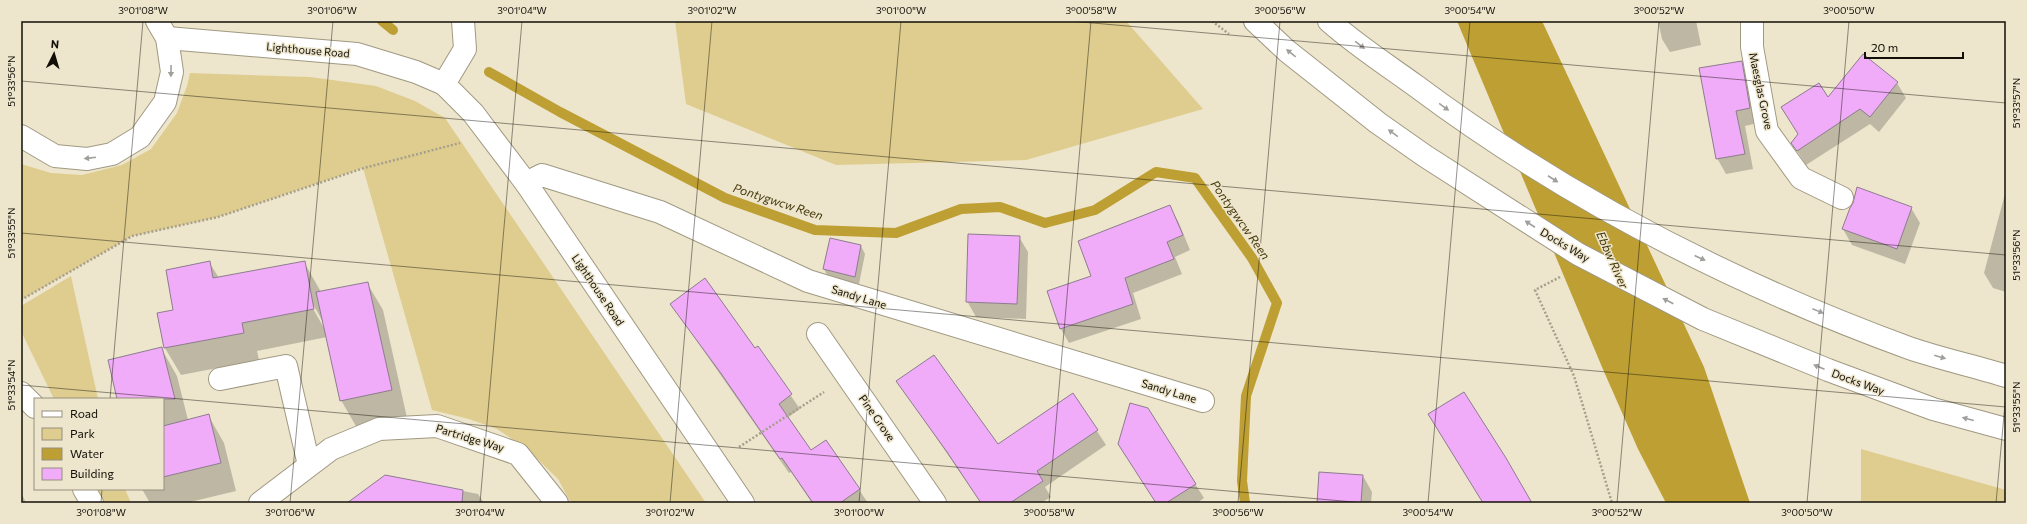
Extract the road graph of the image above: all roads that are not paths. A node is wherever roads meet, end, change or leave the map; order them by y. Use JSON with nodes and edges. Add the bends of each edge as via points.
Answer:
{"nodes":[{"id":1,"x":463,"y":21,"type":"edge"},
{"id":2,"x":1255,"y":21,"type":"edge"},
{"id":3,"x":1329,"y":21,"type":"edge"},
{"id":4,"x":1752,"y":21,"type":"edge"},
{"id":5,"x":162,"y":30,"type":"edge"},
{"id":6,"x":444,"y":84,"type":"junction"},
{"id":7,"x":21,"y":136,"type":"edge"},
{"id":8,"x":526,"y":183,"type":"junction"},
{"id":9,"x":1842,"y":198,"type":"dead end"},
{"id":10,"x":818,"y":334,"type":"dead end"},
{"id":11,"x":2006,"y":376,"type":"edge"},
{"id":12,"x":220,"y":379,"type":"dead end"},
{"id":13,"x":21,"y":393,"type":"edge"},
{"id":14,"x":1203,"y":401,"type":"dead end"},
{"id":15,"x":34,"y":406,"type":"edge"},
{"id":16,"x":2006,"y":429,"type":"edge"},
{"id":17,"x":309,"y":465,"type":"junction"},
{"id":18,"x":85,"y":490,"type":"edge"},
{"id":19,"x":92,"y":503,"type":"edge"},
{"id":20,"x":260,"y":503,"type":"edge"},
{"id":21,"x":557,"y":503,"type":"edge"},
{"id":22,"x":742,"y":503,"type":"edge"},
{"id":23,"x":935,"y":503,"type":"edge"}],
"edges":[{"from":1,"to":6,"type":"main road","via":[[465,49]]},
{"from":16,"to":2,"type":"main road","name":"Docks Way","one_way":true,"via":[[1926,407],[1828,370],[1703,318],[1578,254],[1378,123]]},
{"from":3,"to":11,"type":"main road","one_way":true,"via":[[1449,111],[1568,188],[1664,241],[1778,296],[1911,348]]},
{"from":4,"to":9,"type":"main road","name":"Maesglas Grove","via":[[1752,47],[1767,131],[1801,178]]},
{"from":5,"to":6,"type":"main road","name":"Lighthouse Road","via":[[357,54],[416,72]]},
{"from":5,"to":7,"type":"main road","name":"Lighthouse Road","one_way":true,"via":[[172,72],[165,102],[140,137],[112,154],[87,159],[55,156]]},
{"from":6,"to":8,"type":"main road","name":"Lighthouse Road","via":[[491,135]]},
{"from":8,"to":14,"type":"main road","name":"Sandy Lane","via":[[542,175],[660,212],[808,281]]},
{"from":8,"to":22,"type":"main road","name":"Lighthouse Road"},
{"from":10,"to":23,"type":"main road","name":"Pine Grove"},
{"from":12,"to":17,"type":"main road","via":[[286,366]]},
{"from":13,"to":15,"type":"main road"},
{"from":17,"to":20,"type":"main road","name":"Partridge Way"},
{"from":17,"to":21,"type":"main road","name":"Partridge Way","via":[[331,449],[378,429],[437,426],[518,454]]},
{"from":18,"to":19,"type":"main road"}]}
